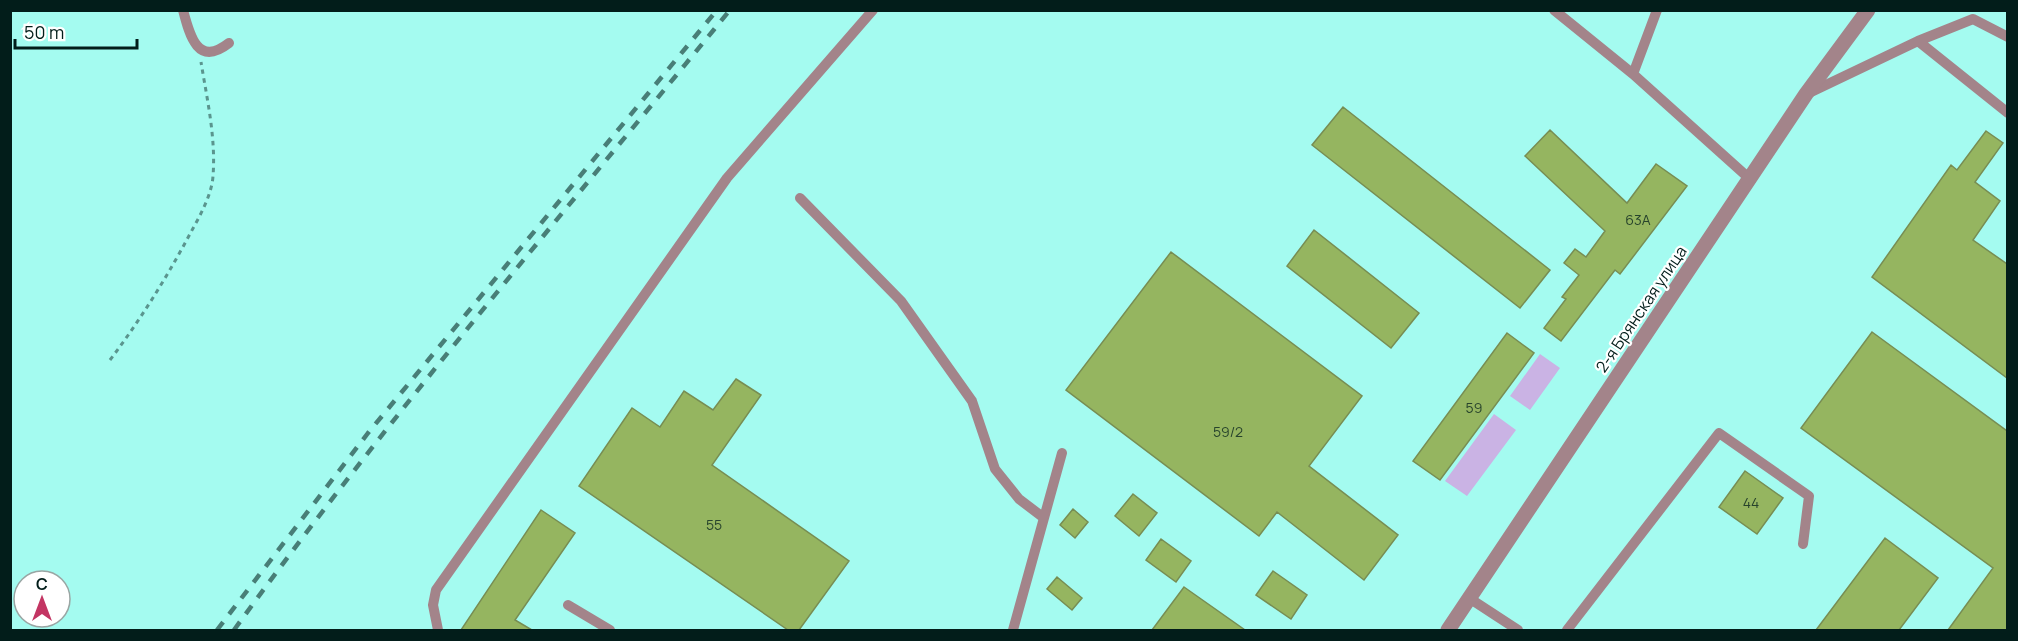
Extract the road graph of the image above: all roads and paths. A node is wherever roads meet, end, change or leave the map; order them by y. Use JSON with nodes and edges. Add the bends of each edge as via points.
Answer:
{"nodes":[{"id":1,"x":183,"y":10,"type":"edge"},
{"id":2,"x":873,"y":10,"type":"edge"},
{"id":3,"x":1554,"y":10,"type":"edge"},
{"id":4,"x":1657,"y":10,"type":"edge"},
{"id":5,"x":1868,"y":10,"type":"edge"},
{"id":6,"x":2007,"y":37,"type":"edge"},
{"id":7,"x":1918,"y":41,"type":"junction"},
{"id":8,"x":229,"y":43,"type":"dead end"},
{"id":9,"x":198,"y":48,"type":"junction"},
{"id":10,"x":1633,"y":74,"type":"junction"},
{"id":11,"x":1806,"y":94,"type":"junction"},
{"id":12,"x":2007,"y":113,"type":"edge"},
{"id":13,"x":1751,"y":180,"type":"junction"},
{"id":14,"x":800,"y":198,"type":"dead end"},
{"id":15,"x":110,"y":360,"type":"dead end"},
{"id":16,"x":1062,"y":453,"type":"dead end"},
{"id":17,"x":1044,"y":518,"type":"junction"},
{"id":18,"x":1803,"y":544,"type":"dead end"},
{"id":19,"x":1469,"y":598,"type":"junction"},
{"id":20,"x":568,"y":605,"type":"dead end"},
{"id":21,"x":438,"y":630,"type":"edge"},
{"id":22,"x":610,"y":630,"type":"edge"},
{"id":23,"x":1013,"y":630,"type":"edge"},
{"id":24,"x":1448,"y":630,"type":"edge"},
{"id":25,"x":1518,"y":630,"type":"edge"},
{"id":26,"x":1568,"y":630,"type":"edge"}],
"edges":[{"from":1,"to":9,"type":"lane"},
{"from":2,"to":21,"type":"lane","via":[[728,178],[436,590],[433,605]]},
{"from":3,"to":10,"type":"lane"},
{"from":4,"to":10,"type":"lane"},
{"from":5,"to":11,"type":"street","name":"2-я Брянская улица"},
{"from":6,"to":7,"type":"lane","via":[[1973,19]]},
{"from":7,"to":11,"type":"lane"},
{"from":7,"to":12,"type":"lane"},
{"from":8,"to":9,"type":"lane","via":[[219,52],[208,53]]},
{"from":9,"to":15,"type":"path","via":[[209,109],[213,179],[200,215],[147,312]]},
{"from":10,"to":13,"type":"lane"},
{"from":11,"to":13,"type":"street","name":"2-я Брянская улица"},
{"from":13,"to":19,"type":"street","name":"2-я Брянская улица"},
{"from":14,"to":17,"type":"lane","via":[[901,302],[972,401],[995,469],[1019,499]]},
{"from":16,"to":17,"type":"lane"},
{"from":17,"to":23,"type":"lane"},
{"from":18,"to":26,"type":"lane","via":[[1809,496],[1719,433]]},
{"from":19,"to":24,"type":"street","name":"2-я Брянская улица"},
{"from":19,"to":25,"type":"lane"},
{"from":20,"to":22,"type":"lane"}]}
